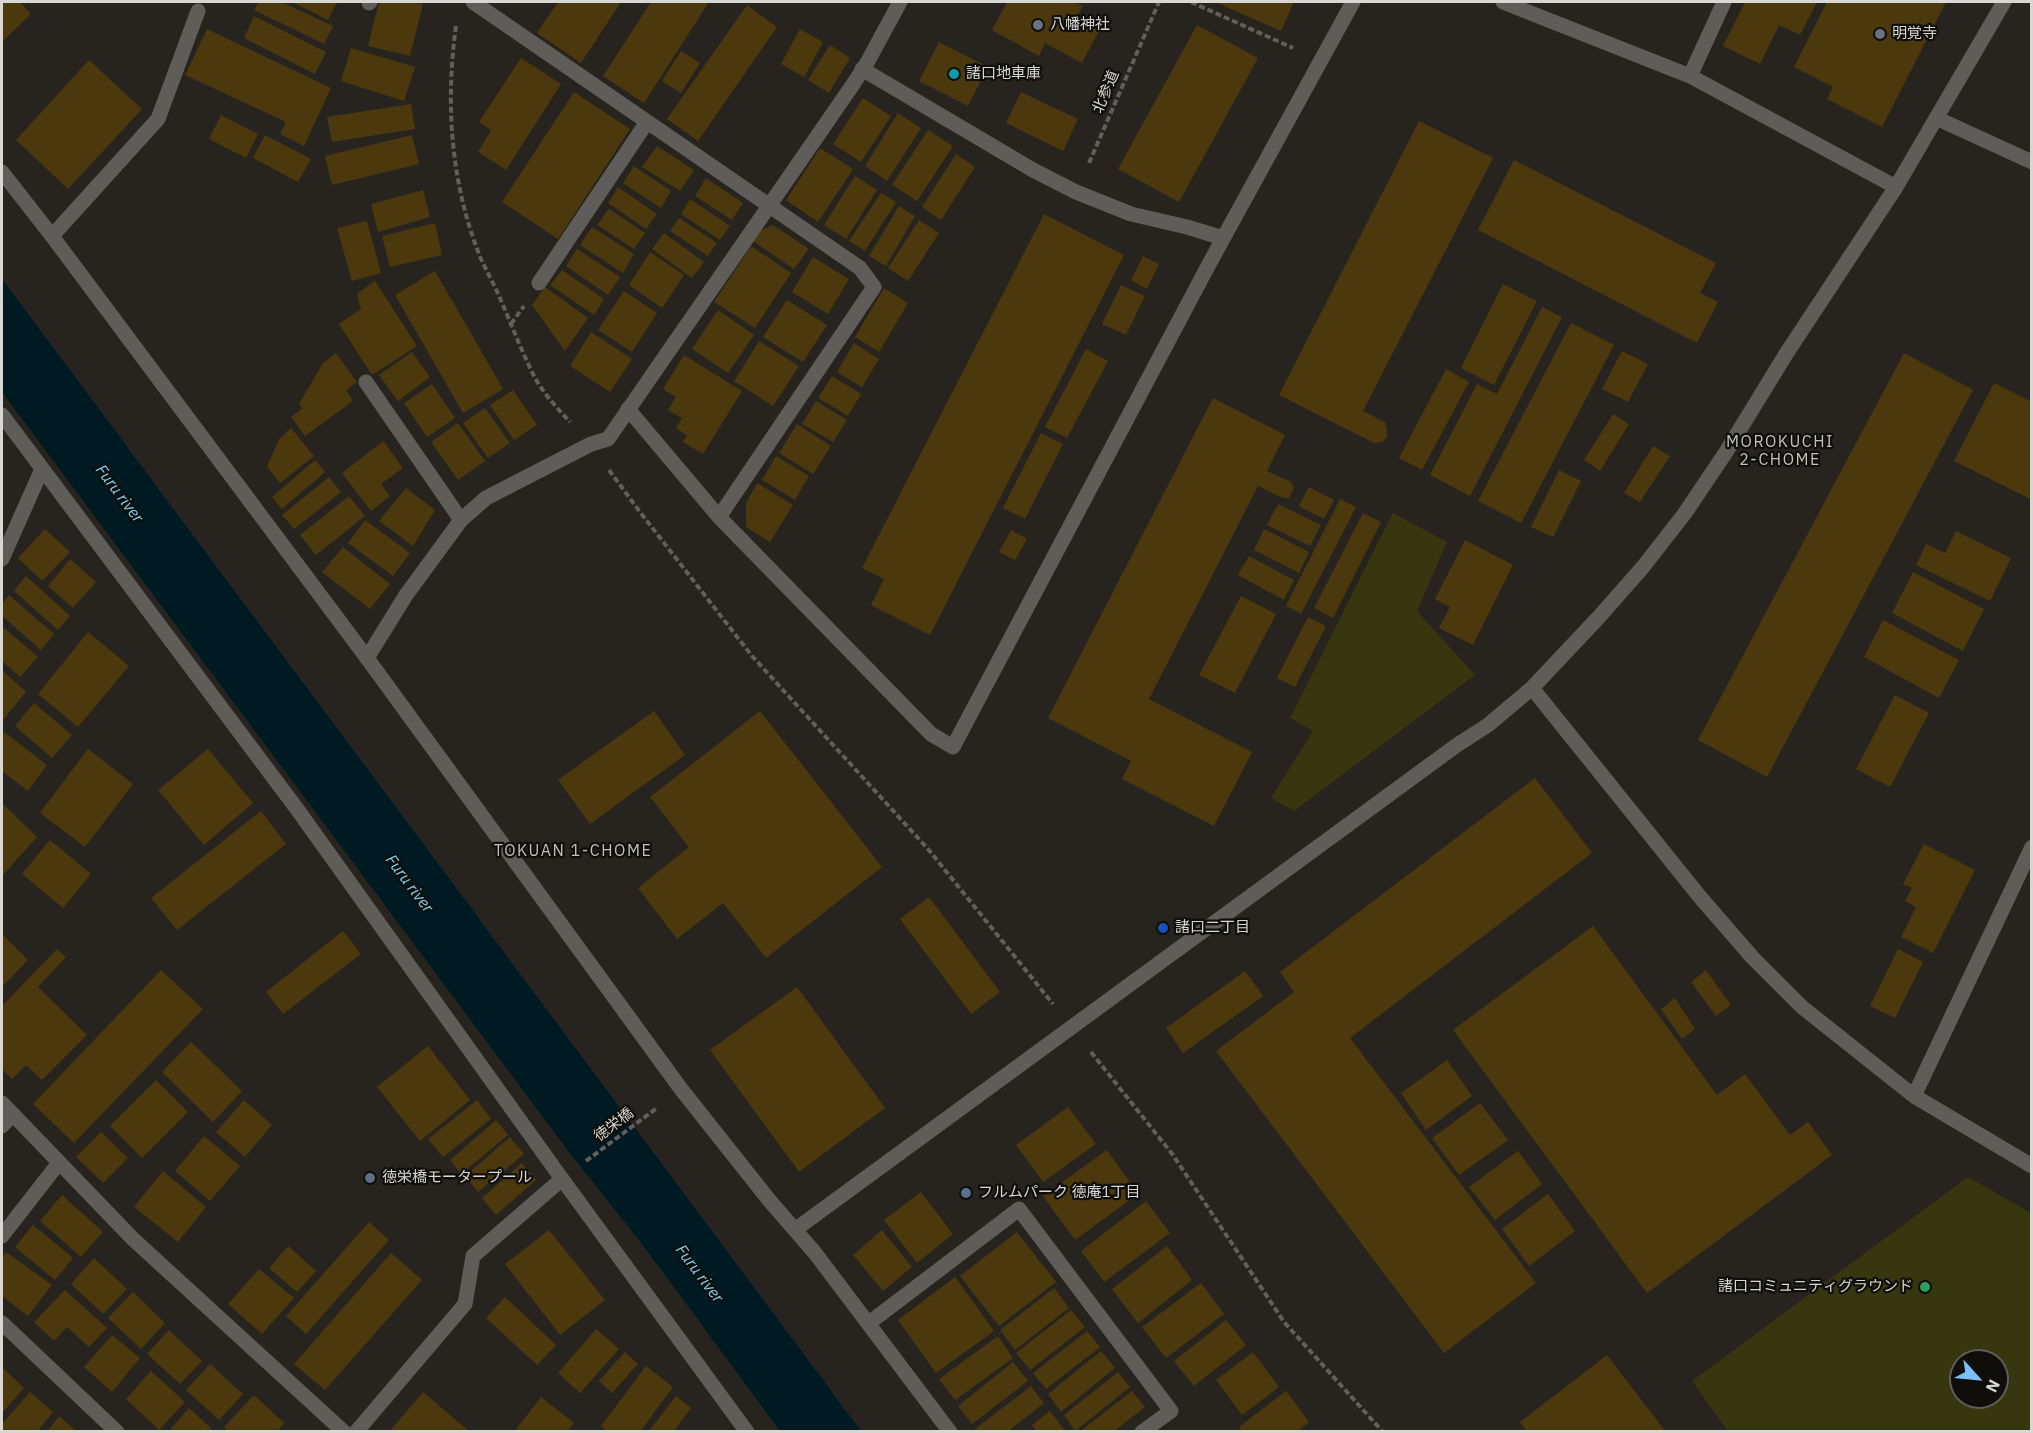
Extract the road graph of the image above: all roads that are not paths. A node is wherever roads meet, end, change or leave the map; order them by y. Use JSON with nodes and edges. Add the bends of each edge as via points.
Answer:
{"nodes":[{"id":1,"x":473,"y":2,"type":"edge"},
{"id":2,"x":900,"y":2,"type":"edge"},
{"id":3,"x":1353,"y":2,"type":"edge"},
{"id":4,"x":1503,"y":2,"type":"edge"},
{"id":5,"x":1724,"y":2,"type":"edge"},
{"id":6,"x":2004,"y":2,"type":"edge"},
{"id":7,"x":198,"y":11,"type":"dead end"},
{"id":8,"x":862,"y":69,"type":"junction"},
{"id":9,"x":1690,"y":75,"type":"junction"},
{"id":10,"x":1936,"y":118,"type":"junction"},
{"id":11,"x":647,"y":122,"type":"junction"},
{"id":12,"x":2031,"y":162,"type":"edge"},
{"id":13,"x":2,"y":172,"type":"edge"},
{"id":14,"x":1896,"y":187,"type":"junction"},
{"id":15,"x":768,"y":206,"type":"junction"},
{"id":16,"x":52,"y":236,"type":"junction"},
{"id":17,"x":1223,"y":238,"type":"junction"},
{"id":18,"x":539,"y":283,"type":"dead end"},
{"id":19,"x":366,"y":382,"type":"dead end"},
{"id":20,"x":628,"y":409,"type":"junction"},
{"id":21,"x":2,"y":415,"type":"edge"},
{"id":22,"x":42,"y":469,"type":"junction"},
{"id":23,"x":720,"y":516,"type":"junction"},
{"id":24,"x":461,"y":520,"type":"junction"},
{"id":25,"x":2,"y":559,"type":"edge"},
{"id":26,"x":367,"y":658,"type":"junction"},
{"id":27,"x":1532,"y":688,"type":"junction"},
{"id":28,"x":2031,"y":847,"type":"edge"},
{"id":29,"x":1914,"y":1096,"type":"junction"},
{"id":30,"x":2,"y":1103,"type":"edge"},
{"id":31,"x":7,"y":1120,"type":"edge"},
{"id":32,"x":58,"y":1164,"type":"junction"},
{"id":33,"x":2031,"y":1166,"type":"edge"},
{"id":34,"x":562,"y":1179,"type":"junction"},
{"id":35,"x":796,"y":1229,"type":"junction"},
{"id":36,"x":2,"y":1236,"type":"edge"},
{"id":37,"x":2,"y":1323,"type":"edge"},
{"id":38,"x":869,"y":1323,"type":"junction"},
{"id":39,"x":117,"y":1431,"type":"edge"},
{"id":40,"x":344,"y":1431,"type":"edge"},
{"id":41,"x":356,"y":1431,"type":"edge"},
{"id":42,"x":747,"y":1431,"type":"edge"},
{"id":43,"x":950,"y":1431,"type":"edge"},
{"id":44,"x":1142,"y":1431,"type":"edge"}],
"edges":[{"from":1,"to":11,"type":"street"},
{"from":2,"to":8,"type":"street"},
{"from":3,"to":17,"type":"street"},
{"from":4,"to":9,"type":"street"},
{"from":5,"to":9,"type":"street"},
{"from":6,"to":10,"type":"street"},
{"from":7,"to":16,"type":"street","via":[[158,118]]},
{"from":8,"to":15,"type":"street"},
{"from":8,"to":17,"type":"street","via":[[1076,192],[1131,214]]},
{"from":9,"to":14,"type":"street"},
{"from":10,"to":12,"type":"street"},
{"from":10,"to":14,"type":"street"},
{"from":11,"to":15,"type":"street"},
{"from":11,"to":18,"type":"street"},
{"from":13,"to":16,"type":"street"},
{"from":14,"to":27,"type":"street","via":[[1685,513],[1643,567]]},
{"from":15,"to":20,"type":"street"},
{"from":15,"to":23,"type":"street","via":[[860,268],[874,287]]},
{"from":16,"to":26,"type":"street"},
{"from":17,"to":23,"type":"street","via":[[953,747],[931,734]]},
{"from":19,"to":24,"type":"street"},
{"from":20,"to":23,"type":"street"},
{"from":20,"to":24,"type":"street","via":[[608,439],[486,498]]},
{"from":21,"to":22,"type":"street"},
{"from":22,"to":25,"type":"street"},
{"from":22,"to":34,"type":"street","via":[[297,809]]},
{"from":24,"to":26,"type":"street","via":[[406,595]]},
{"from":26,"to":35,"type":"street","via":[[681,1089]]},
{"from":27,"to":29,"type":"street","via":[[1752,957],[1802,1007]]},
{"from":27,"to":35,"type":"street","via":[[1488,725]]},
{"from":28,"to":29,"type":"street"},
{"from":29,"to":33,"type":"street"},
{"from":30,"to":31,"type":"street"},
{"from":31,"to":32,"type":"street"},
{"from":32,"to":36,"type":"street"},
{"from":32,"to":40,"type":"street","via":[[133,1239]]},
{"from":34,"to":41,"type":"street","via":[[473,1256],[465,1304]]},
{"from":34,"to":42,"type":"street"},
{"from":35,"to":38,"type":"street"},
{"from":37,"to":39,"type":"street"},
{"from":38,"to":43,"type":"street"},
{"from":38,"to":44,"type":"street","via":[[1019,1209],[1171,1411]]}]}
